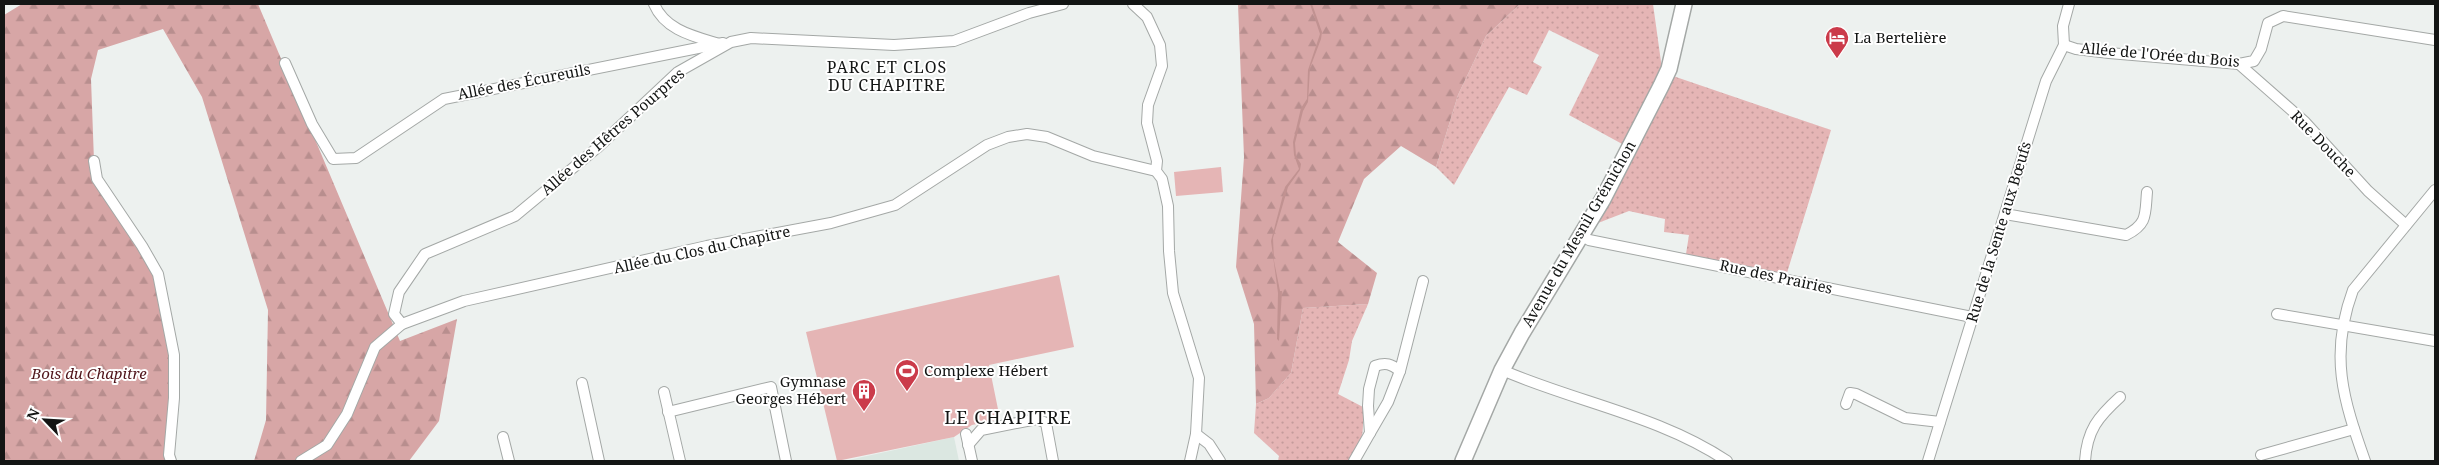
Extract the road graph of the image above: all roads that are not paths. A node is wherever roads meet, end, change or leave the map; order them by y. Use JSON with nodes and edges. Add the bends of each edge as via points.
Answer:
{"nodes":[{"id":1,"x":654,"y":4,"type":"edge"},
{"id":2,"x":1063,"y":4,"type":"edge"},
{"id":3,"x":1133,"y":4,"type":"edge"},
{"id":4,"x":1684,"y":4,"type":"edge"},
{"id":5,"x":2069,"y":4,"type":"edge"},
{"id":6,"x":2435,"y":40,"type":"edge"},
{"id":7,"x":731,"y":42,"type":"junction"},
{"id":8,"x":720,"y":44,"type":"junction"},
{"id":9,"x":2064,"y":45,"type":"junction"},
{"id":10,"x":285,"y":63,"type":"dead end"},
{"id":11,"x":2239,"y":64,"type":"junction"},
{"id":12,"x":94,"y":161,"type":"dead end"},
{"id":13,"x":1156,"y":171,"type":"junction"},
{"id":14,"x":2435,"y":190,"type":"edge"},
{"id":15,"x":2147,"y":192,"type":"dead end"},
{"id":16,"x":2005,"y":214,"type":"junction"},
{"id":17,"x":2406,"y":225,"type":"junction"},
{"id":18,"x":1581,"y":235,"type":"junction"},
{"id":19,"x":1423,"y":281,"type":"dead end"},
{"id":20,"x":2277,"y":314,"type":"dead end"},
{"id":21,"x":1972,"y":317,"type":"junction"},
{"id":22,"x":402,"y":324,"type":"junction"},
{"id":23,"x":2344,"y":325,"type":"junction"},
{"id":24,"x":2435,"y":341,"type":"edge"},
{"id":25,"x":1502,"y":370,"type":"junction"},
{"id":26,"x":1400,"y":371,"type":"junction"},
{"id":27,"x":582,"y":382,"type":"dead end"},
{"id":28,"x":664,"y":392,"type":"dead end"},
{"id":29,"x":2120,"y":397,"type":"dead end"},
{"id":30,"x":1846,"y":404,"type":"dead end"},
{"id":31,"x":668,"y":412,"type":"junction"},
{"id":32,"x":1940,"y":422,"type":"junction"},
{"id":33,"x":2354,"y":429,"type":"junction"},
{"id":34,"x":1370,"y":433,"type":"junction"},
{"id":35,"x":1196,"y":434,"type":"junction"},
{"id":36,"x":503,"y":437,"type":"dead end"},
{"id":37,"x":2261,"y":455,"type":"dead end"},
{"id":38,"x":171,"y":461,"type":"edge"},
{"id":39,"x":301,"y":461,"type":"edge"},
{"id":40,"x":509,"y":461,"type":"edge"},
{"id":41,"x":599,"y":461,"type":"edge"},
{"id":42,"x":680,"y":461,"type":"edge"},
{"id":43,"x":786,"y":461,"type":"edge"},
{"id":44,"x":972,"y":461,"type":"edge"},
{"id":45,"x":1054,"y":461,"type":"edge"},
{"id":46,"x":1190,"y":461,"type":"edge"},
{"id":47,"x":1220,"y":461,"type":"edge"},
{"id":48,"x":1354,"y":461,"type":"edge"},
{"id":49,"x":1464,"y":461,"type":"edge"},
{"id":50,"x":1727,"y":461,"type":"edge"},
{"id":51,"x":1928,"y":461,"type":"edge"},
{"id":52,"x":2085,"y":461,"type":"edge"},
{"id":53,"x":2365,"y":461,"type":"edge"}],
"edges":[{"from":1,"to":8,"type":"street","via":[[668,24]]},
{"from":2,"to":7,"type":"street","name":"Allée des Hêtres Pourpres","via":[[954,41],[894,45],[751,38]]},
{"from":3,"to":13,"type":"street","via":[[1148,17],[1160,45],[1162,66],[1148,105],[1147,123],[1157,161]]},
{"from":4,"to":18,"type":"street","name":"Avenue du Mesnil Grémichon","via":[[1669,69],[1612,183]]},
{"from":5,"to":9,"type":"street","name":"Rue de la Sente aux Bœufs","via":[[2063,32]]},
{"from":6,"to":11,"type":"street","name":"Allée de l'Orée du Bois","via":[[2283,16],[2268,23],[2254,61]]},
{"from":7,"to":8,"type":"street","name":"Allée des Écureuils"},
{"from":7,"to":22,"type":"street","name":"Allée des Hêtres Pourpres","via":[[678,72],[597,148],[515,216],[425,254],[400,292],[394,314]]},
{"from":8,"to":10,"type":"street","name":"Allée des Écureuils","via":[[444,98],[356,158],[332,159],[312,124]]},
{"from":9,"to":11,"type":"street","name":"Allée de l'Orée du Bois","via":[[2109,53]]},
{"from":9,"to":16,"type":"street","name":"Rue de la Sente aux Bœufs","via":[[2046,81]]},
{"from":11,"to":17,"type":"street","name":"Rue Douche","via":[[2305,122],[2368,191]]},
{"from":12,"to":38,"type":"street","via":[[97,180],[158,274],[174,355]]},
{"from":13,"to":22,"type":"street","name":"Allée du Clos du Chapitre","via":[[1093,156],[1047,137],[1026,134],[1008,137],[987,144],[895,205],[830,223],[707,246],[464,301]]},
{"from":13,"to":35,"type":"street","via":[[1162,179],[1168,206],[1168,251],[1173,293],[1199,378]]},
{"from":14,"to":17,"type":"street"},
{"from":15,"to":16,"type":"street","via":[[2144,220],[2139,229],[2126,235]]},
{"from":16,"to":21,"type":"street","name":"Rue de la Sente aux Bœufs"},
{"from":17,"to":23,"type":"street","via":[[2353,290]]},
{"from":18,"to":21,"type":"street","name":"Rue des Prairies","via":[[1589,240]]},
{"from":18,"to":25,"type":"street","name":"Avenue du Mesnil Grémichon"},
{"from":19,"to":26,"type":"street"},
{"from":20,"to":23,"type":"street"},
{"from":21,"to":32,"type":"street","name":"Rue de la Sente aux Bœufs"},
{"from":22,"to":39,"type":"street","name":"Allée du Clos du Chapitre","via":[[375,347],[347,414],[327,445]]},
{"from":23,"to":24,"type":"street"},
{"from":23,"to":33,"type":"street","via":[[2340,368]]},
{"from":25,"to":49,"type":"street","name":"Avenue du Mesnil Grémichon"},
{"from":25,"to":50,"type":"street","via":[[1636,418],[1706,447]]},
{"from":26,"to":34,"type":"street","via":[[1388,402]]},
{"from":26,"to":34,"type":"street","via":[[1383,363],[1375,366],[1372,372],[1368,406]]},
{"from":27,"to":41,"type":"street"},
{"from":28,"to":31,"type":"street"},
{"from":29,"to":52,"type":"street","via":[[2098,417],[2086,446]]},
{"from":30,"to":32,"type":"street","via":[[1850,393],[1856,394],[1905,418]]},
{"from":31,"to":42,"type":"street"},
{"from":31,"to":43,"type":"street","via":[[771,387]]},
{"from":32,"to":51,"type":"street","name":"Rue de la Sente aux Bœufs"},
{"from":33,"to":37,"type":"street"},
{"from":33,"to":53,"type":"street"},
{"from":34,"to":48,"type":"street"},
{"from":35,"to":46,"type":"street"},
{"from":35,"to":47,"type":"street","via":[[1209,444]]},
{"from":36,"to":40,"type":"street"},
{"from":44,"to":45,"type":"street","via":[[967,439],[981,430],[1037,419],[1046,423]]}]}
